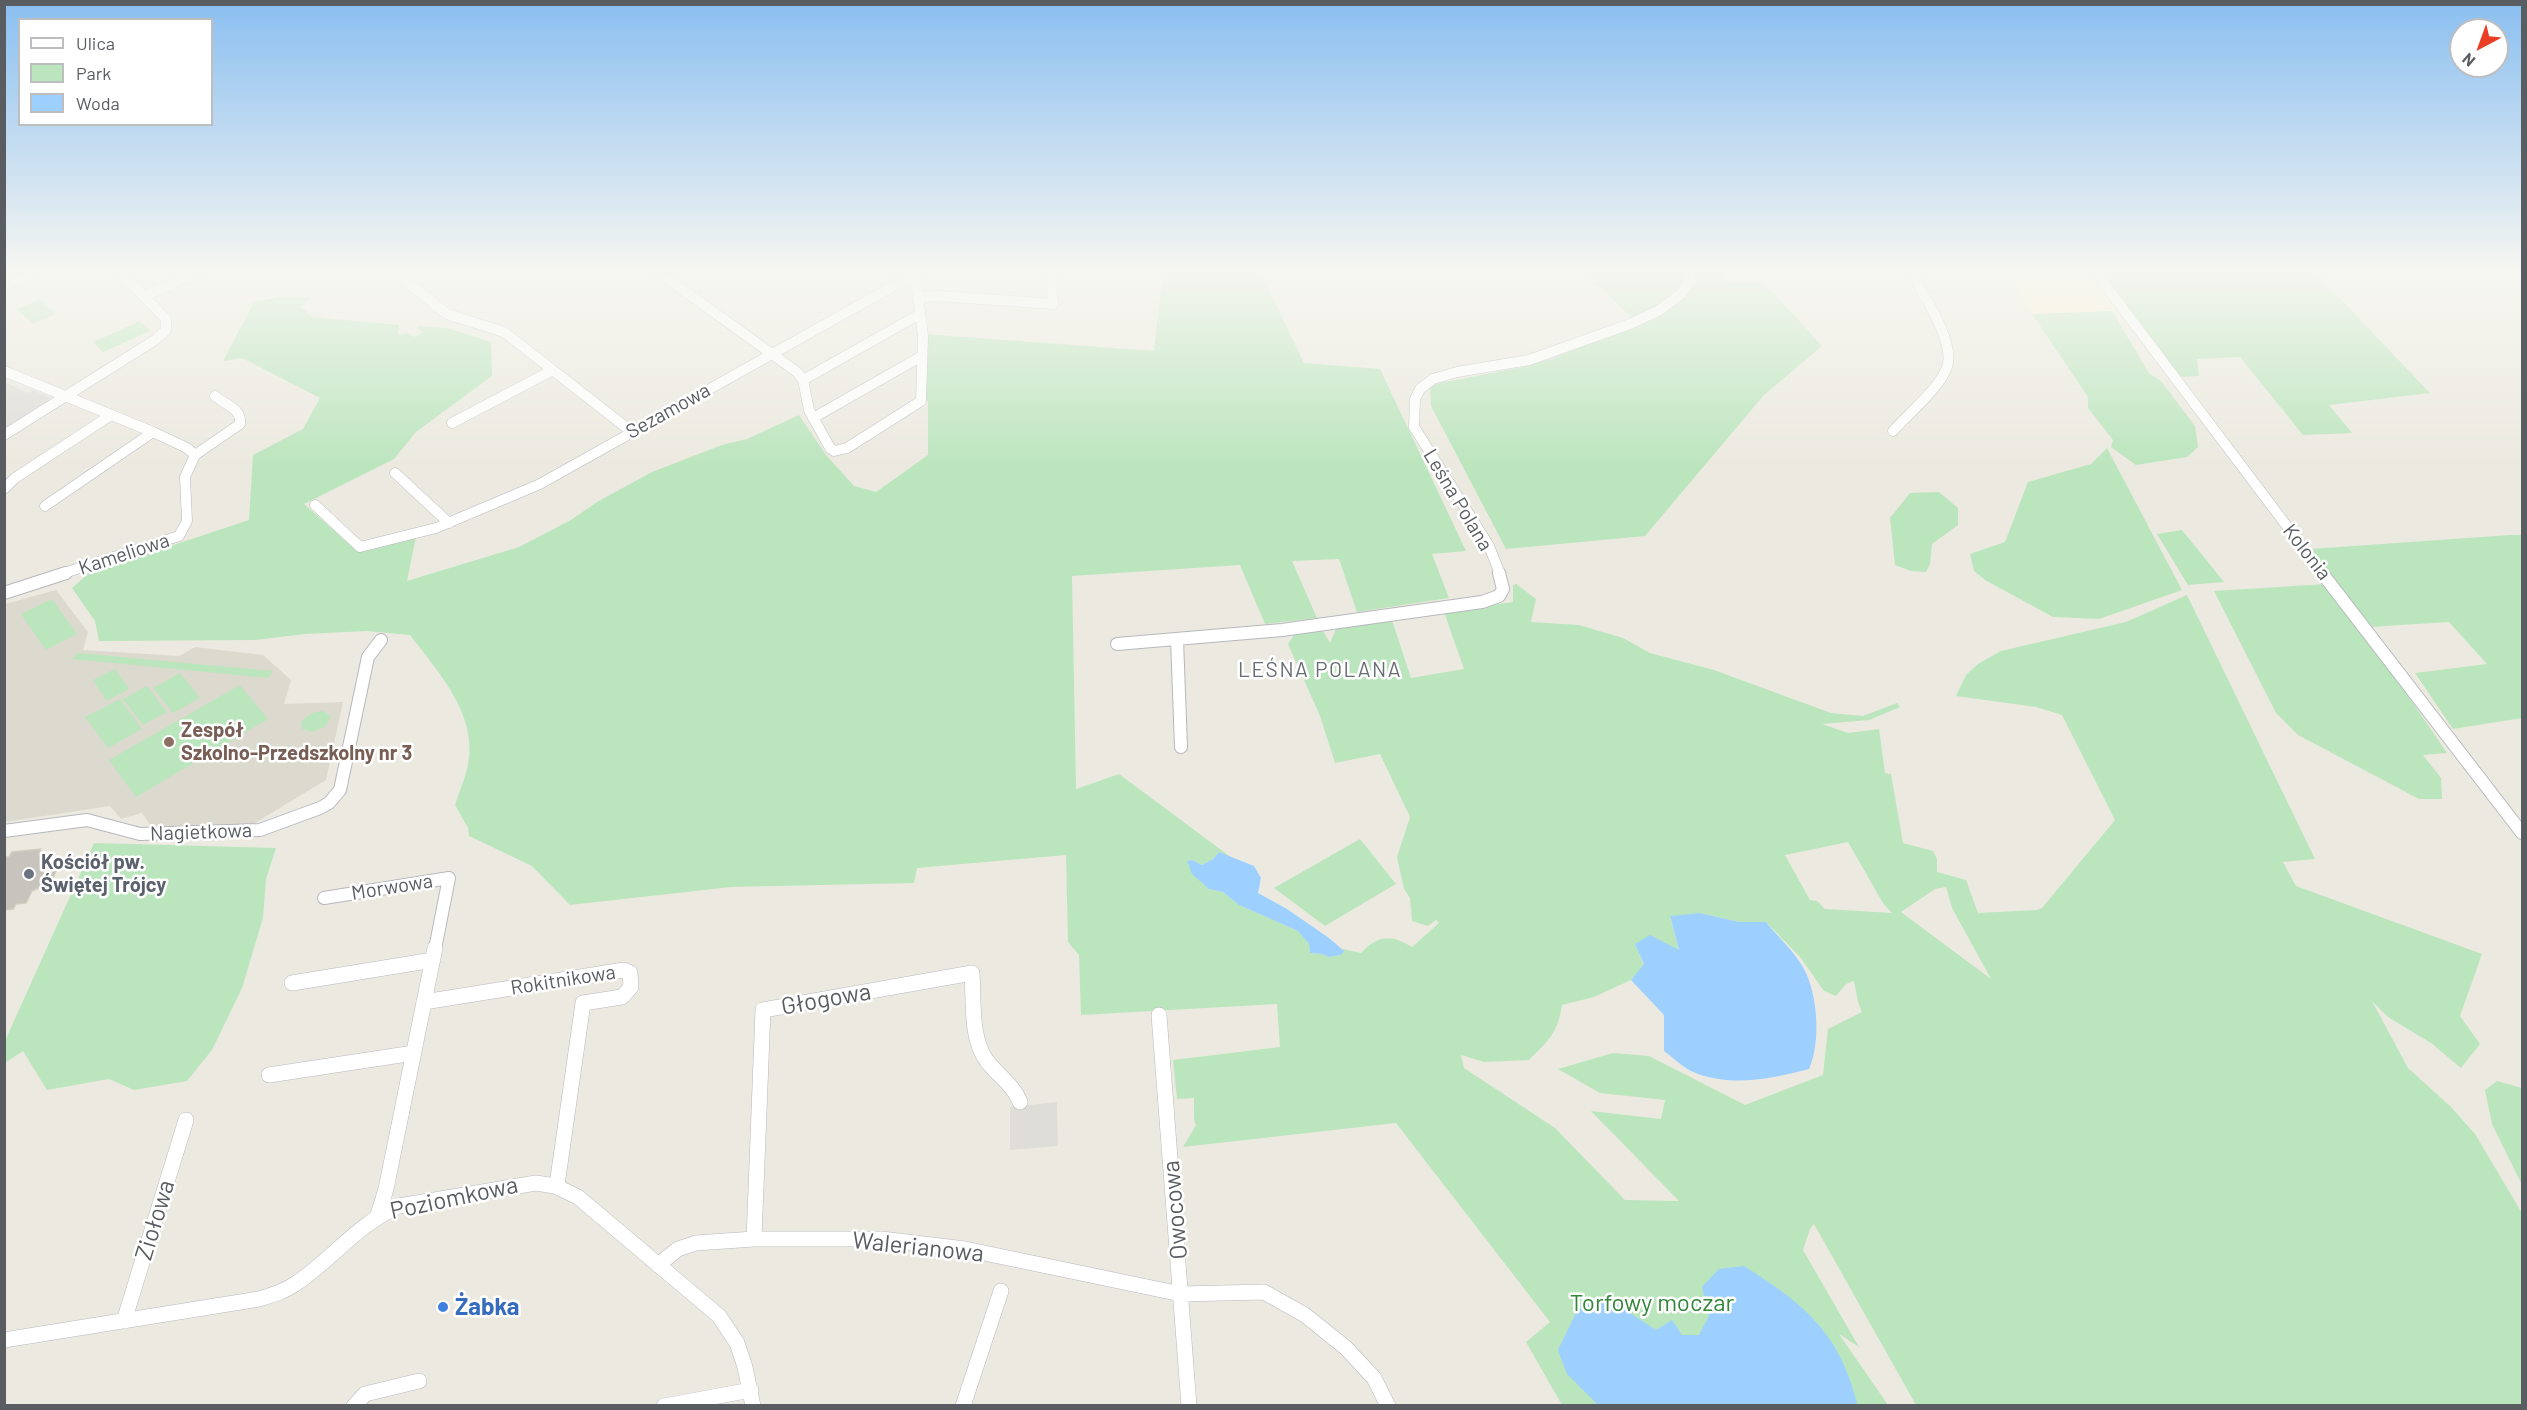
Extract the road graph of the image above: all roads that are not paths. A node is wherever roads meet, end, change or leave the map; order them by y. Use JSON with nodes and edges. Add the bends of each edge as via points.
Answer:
{"nodes":[{"id":1,"x":161,"y":335,"type":"edge"},
{"id":2,"x":507,"y":335,"type":"edge"},
{"id":3,"x":746,"y":335,"type":"edge"},
{"id":4,"x":805,"y":335,"type":"edge"},
{"id":5,"x":883,"y":335,"type":"edge"},
{"id":6,"x":921,"y":335,"type":"edge"},
{"id":7,"x":1594,"y":335,"type":"edge"},
{"id":8,"x":1942,"y":335,"type":"edge"},
{"id":9,"x":2142,"y":335,"type":"edge"},
{"id":10,"x":772,"y":353,"type":"junction"},
{"id":11,"x":922,"y":356,"type":"junction"},
{"id":12,"x":553,"y":370,"type":"junction"},
{"id":13,"x":4,"y":371,"type":"edge"},
{"id":14,"x":802,"y":380,"type":"junction"},
{"id":15,"x":65,"y":396,"type":"junction"},
{"id":16,"x":215,"y":396,"type":"dead end"},
{"id":17,"x":111,"y":416,"type":"junction"},
{"id":18,"x":813,"y":418,"type":"junction"},
{"id":19,"x":452,"y":423,"type":"dead end"},
{"id":20,"x":1893,"y":431,"type":"dead end"},
{"id":21,"x":153,"y":432,"type":"junction"},
{"id":22,"x":632,"y":432,"type":"junction"},
{"id":23,"x":4,"y":435,"type":"edge"},
{"id":24,"x":194,"y":457,"type":"junction"},
{"id":25,"x":395,"y":473,"type":"dead end"},
{"id":26,"x":4,"y":489,"type":"edge"},
{"id":27,"x":315,"y":505,"type":"dead end"},
{"id":28,"x":45,"y":506,"type":"dead end"},
{"id":29,"x":449,"y":523,"type":"junction"},
{"id":30,"x":4,"y":593,"type":"edge"},
{"id":31,"x":1177,"y":639,"type":"junction"},
{"id":32,"x":381,"y":640,"type":"dead end"},
{"id":33,"x":1117,"y":644,"type":"dead end"},
{"id":34,"x":1181,"y":747,"type":"dead end"},
{"id":35,"x":4,"y":831,"type":"edge"},
{"id":36,"x":2523,"y":833,"type":"edge"},
{"id":37,"x":324,"y":898,"type":"dead end"},
{"id":38,"x":433,"y":960,"type":"junction"},
{"id":39,"x":292,"y":983,"type":"dead end"},
{"id":40,"x":424,"y":1002,"type":"junction"},
{"id":41,"x":1159,"y":1015,"type":"dead end"},
{"id":42,"x":414,"y":1053,"type":"junction"},
{"id":43,"x":269,"y":1075,"type":"dead end"},
{"id":44,"x":1020,"y":1102,"type":"dead end"},
{"id":45,"x":186,"y":1120,"type":"dead end"},
{"id":46,"x":556,"y":1185,"type":"junction"},
{"id":47,"x":378,"y":1215,"type":"junction"},
{"id":48,"x":754,"y":1239,"type":"junction"},
{"id":49,"x":658,"y":1265,"type":"junction"},
{"id":50,"x":1001,"y":1291,"type":"dead end"},
{"id":51,"x":1182,"y":1294,"type":"junction"},
{"id":52,"x":124,"y":1321,"type":"junction"},
{"id":53,"x":4,"y":1340,"type":"edge"},
{"id":54,"x":419,"y":1381,"type":"dead end"},
{"id":55,"x":752,"y":1398,"type":"edge"},
{"id":56,"x":354,"y":1406,"type":"edge"},
{"id":57,"x":664,"y":1406,"type":"edge"},
{"id":58,"x":963,"y":1406,"type":"edge"},
{"id":59,"x":1189,"y":1406,"type":"edge"},
{"id":60,"x":1388,"y":1406,"type":"edge"}],
"edges":[{"from":1,"to":15,"type":"street"},
{"from":2,"to":12,"type":"street"},
{"from":3,"to":10,"type":"street"},
{"from":4,"to":10,"type":"street","name":"Sezamowa"},
{"from":5,"to":14,"type":"street"},
{"from":6,"to":11,"type":"street"},
{"from":7,"to":31,"type":"street","name":"Leśna Polana","via":[[1521,362],[1433,379],[1418,393],[1411,410],[1414,427],[1489,546],[1502,581],[1499,596],[1482,602],[1282,630]]},
{"from":8,"to":20,"type":"street","via":[[1949,360],[1943,373]]},
{"from":9,"to":36,"type":"street","name":"Kolonia"},
{"from":10,"to":14,"type":"street"},
{"from":10,"to":22,"type":"street","name":"Sezamowa"},
{"from":11,"to":18,"type":"street"},
{"from":11,"to":18,"type":"street","via":[[921,401],[847,448],[830,448]]},
{"from":12,"to":19,"type":"street"},
{"from":12,"to":22,"type":"street"},
{"from":13,"to":15,"type":"street"},
{"from":14,"to":18,"type":"street"},
{"from":15,"to":17,"type":"street"},
{"from":15,"to":23,"type":"street"},
{"from":16,"to":24,"type":"street","via":[[238,411],[241,420],[236,428]]},
{"from":17,"to":21,"type":"street"},
{"from":17,"to":26,"type":"street"},
{"from":21,"to":24,"type":"street","via":[[186,448]]},
{"from":21,"to":28,"type":"street"},
{"from":22,"to":29,"type":"street","name":"Sezamowa","via":[[540,484]]},
{"from":24,"to":30,"type":"street","name":"Kameliowa","via":[[185,477],[187,521],[179,536]]},
{"from":25,"to":29,"type":"street"},
{"from":27,"to":29,"type":"street","name":"Sezamowa","via":[[360,547]]},
{"from":31,"to":33,"type":"street","name":"Leśna Polana"},
{"from":31,"to":34,"type":"street"},
{"from":32,"to":35,"type":"street","name":"Nagietkowa","via":[[368,657],[340,790],[320,808],[271,827],[244,832],[126,833],[97,820]]},
{"from":37,"to":38,"type":"street","name":"Morwowa","via":[[449,878]]},
{"from":38,"to":39,"type":"street"},
{"from":38,"to":40,"type":"street","name":"Morwowa"},
{"from":40,"to":42,"type":"street","name":"Morwowa"},
{"from":40,"to":46,"type":"street","name":"Rokitnikowa","via":[[624,970],[630,973],[631,987],[625,994],[583,1003]]},
{"from":41,"to":51,"type":"street","name":"Owocowa"},
{"from":42,"to":43,"type":"street"},
{"from":42,"to":47,"type":"street","name":"Morwowa"},
{"from":44,"to":48,"type":"street","name":"Głogowa","via":[[1018,1092],[981,1051],[972,973],[762,1010]]},
{"from":45,"to":52,"type":"street","name":"Ziołowa"},
{"from":46,"to":47,"type":"street","name":"Poziomkowa","via":[[529,1182],[399,1206]]},
{"from":46,"to":49,"type":"street","name":"Poziomkowa","via":[[578,1197]]},
{"from":47,"to":52,"type":"street","name":"Poziomkowa","via":[[316,1269],[278,1293]]},
{"from":48,"to":49,"type":"street","name":"Walerianowa","via":[[696,1243],[678,1249]]},
{"from":48,"to":51,"type":"street","name":"Walerianowa","via":[[881,1239],[955,1248]]},
{"from":49,"to":55,"type":"street","name":"Poziomkowa","via":[[719,1316],[737,1343]]},
{"from":50,"to":58,"type":"street"},
{"from":51,"to":59,"type":"street","name":"Owocowa"},
{"from":51,"to":60,"type":"street","name":"Walerianowa","via":[[1246,1291],[1277,1296],[1357,1359],[1369,1371]]},
{"from":52,"to":53,"type":"street","name":"Poziomkowa"},
{"from":54,"to":56,"type":"street","via":[[365,1394]]},
{"from":55,"to":57,"type":"street"}]}
